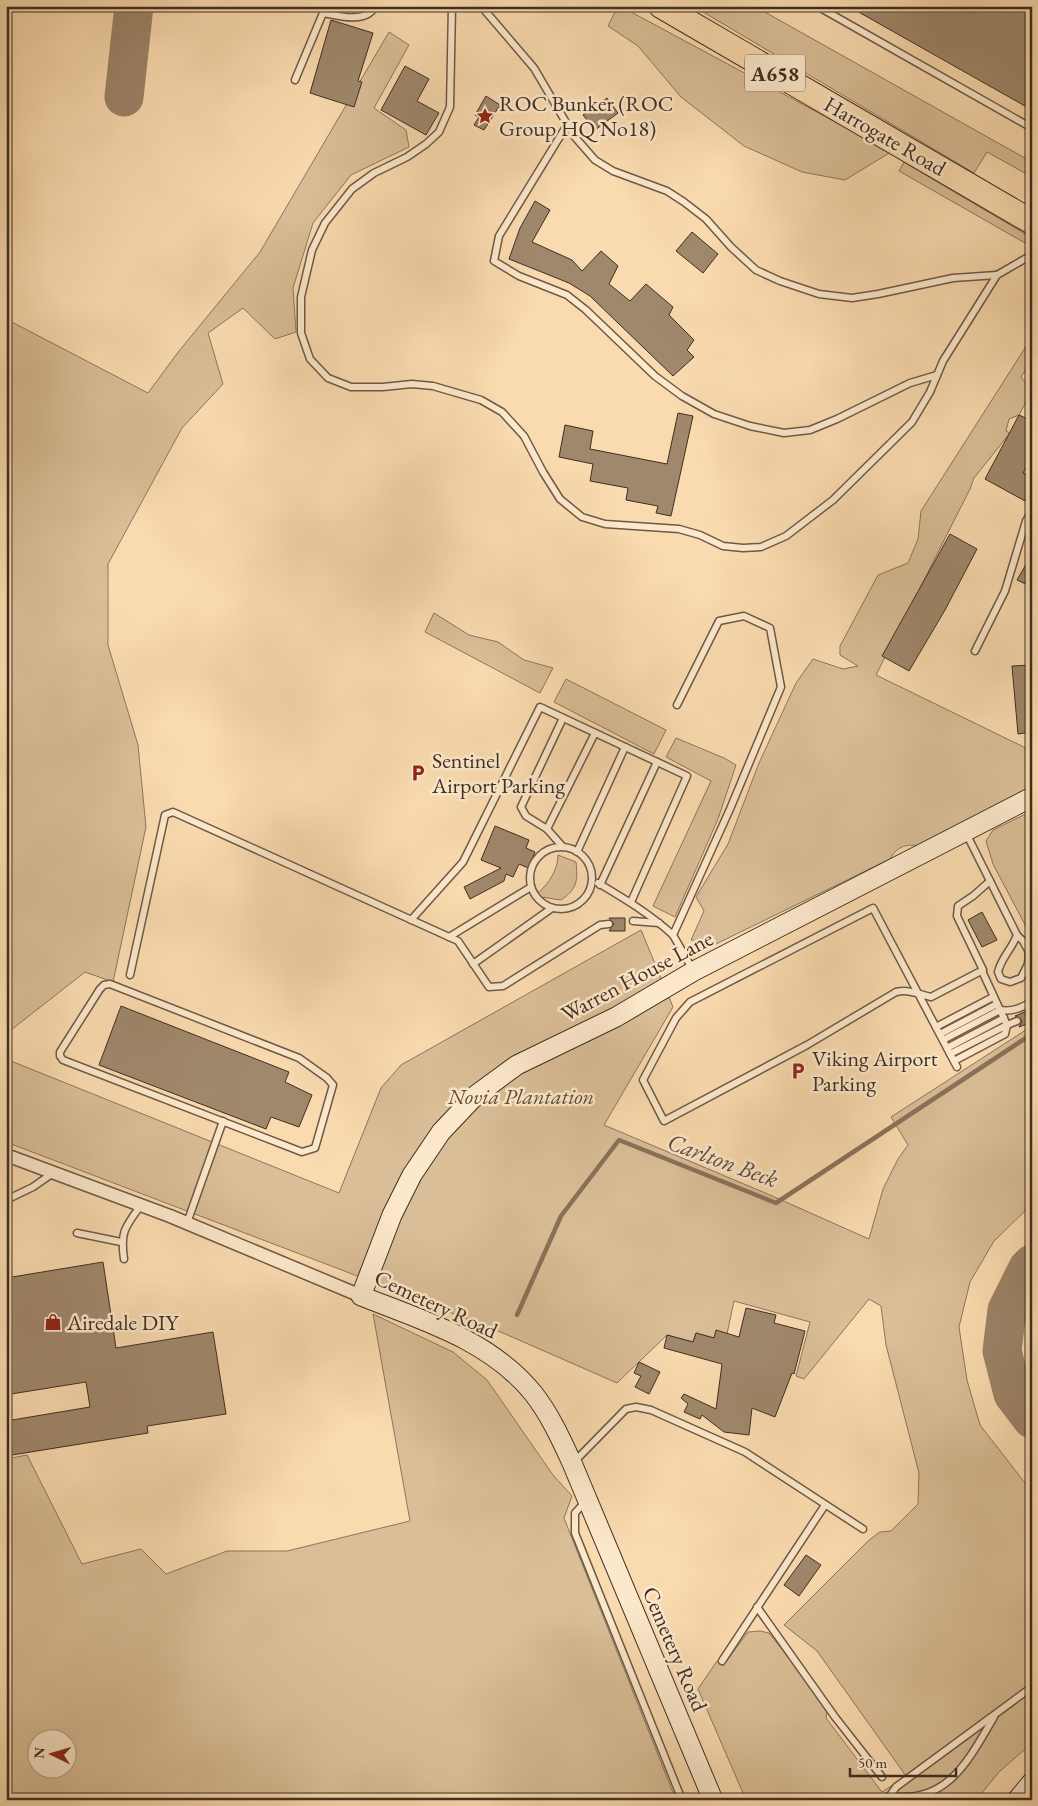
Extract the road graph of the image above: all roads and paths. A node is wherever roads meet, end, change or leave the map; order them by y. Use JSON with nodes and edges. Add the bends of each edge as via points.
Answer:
{"nodes":[{"id":1,"x":375,"y":6,"type":"edge"},
{"id":2,"x":452,"y":6,"type":"edge"},
{"id":3,"x":481,"y":6,"type":"edge"},
{"id":4,"x":660,"y":6,"type":"edge"},
{"id":5,"x":817,"y":6,"type":"edge"},
{"id":6,"x":295,"y":80,"type":"dead end"},
{"id":7,"x":567,"y":124,"type":"junction"},
{"id":8,"x":1032,"y":128,"type":"edge"},
{"id":9,"x":1032,"y":222,"type":"edge"},
{"id":10,"x":1030,"y":256,"type":"dead end"},
{"id":11,"x":997,"y":275,"type":"junction"},
{"id":12,"x":937,"y":375,"type":"junction"},
{"id":13,"x":1032,"y":511,"type":"edge"},
{"id":14,"x":975,"y":652,"type":"dead end"},
{"id":15,"x":677,"y":705,"type":"dead end"},
{"id":16,"x":563,"y":718,"type":"junction"},
{"id":17,"x":595,"y":733,"type":"junction"},
{"id":18,"x":625,"y":747,"type":"junction"},
{"id":19,"x":656,"y":762,"type":"junction"},
{"id":20,"x":1032,"y":797,"type":"edge"},
{"id":21,"x":547,"y":830,"type":"junction"},
{"id":22,"x":965,"y":832,"type":"junction"},
{"id":23,"x":564,"y":847,"type":"junction"},
{"id":24,"x":577,"y":852,"type":"junction"},
{"id":25,"x":591,"y":879,"type":"junction"},
{"id":26,"x":990,"y":881,"type":"junction"},
{"id":27,"x":600,"y":885,"type":"junction"},
{"id":28,"x":531,"y":887,"type":"junction"},
{"id":29,"x":631,"y":902,"type":"junction"},
{"id":30,"x":552,"y":908,"type":"junction"},
{"id":31,"x":412,"y":920,"type":"junction"},
{"id":32,"x":633,"y":921,"type":"dead end"},
{"id":33,"x":660,"y":923,"type":"junction"},
{"id":34,"x":609,"y":924,"type":"dead end"},
{"id":35,"x":673,"y":935,"type":"junction"},
{"id":36,"x":1017,"y":935,"type":"junction"},
{"id":37,"x":449,"y":937,"type":"junction"},
{"id":38,"x":1030,"y":954,"type":"edge"},
{"id":39,"x":473,"y":964,"type":"junction"},
{"id":40,"x":982,"y":970,"type":"junction"},
{"id":41,"x":694,"y":971,"type":"junction"},
{"id":42,"x":130,"y":975,"type":"dead end"},
{"id":43,"x":920,"y":994,"type":"junction"},
{"id":44,"x":993,"y":997,"type":"junction"},
{"id":45,"x":1032,"y":1002,"type":"edge"},
{"id":46,"x":998,"y":1007,"type":"junction"},
{"id":47,"x":1004,"y":1018,"type":"junction"},
{"id":48,"x":1017,"y":1022,"type":"dead end"},
{"id":49,"x":1007,"y":1025,"type":"junction"},
{"id":50,"x":936,"y":1027,"type":"junction"},
{"id":51,"x":941,"y":1037,"type":"junction"},
{"id":52,"x":947,"y":1048,"type":"junction"},
{"id":53,"x":950,"y":1054,"type":"junction"},
{"id":54,"x":223,"y":1121,"type":"junction"},
{"id":55,"x":6,"y":1155,"type":"edge"},
{"id":56,"x":53,"y":1173,"type":"junction"},
{"id":57,"x":6,"y":1200,"type":"edge"},
{"id":58,"x":141,"y":1205,"type":"junction"},
{"id":59,"x":187,"y":1223,"type":"junction"},
{"id":60,"x":77,"y":1232,"type":"dead end"},
{"id":61,"x":121,"y":1242,"type":"junction"},
{"id":62,"x":124,"y":1259,"type":"dead end"},
{"id":63,"x":361,"y":1296,"type":"junction"},
{"id":64,"x":572,"y":1463,"type":"junction"},
{"id":65,"x":587,"y":1500,"type":"junction"},
{"id":66,"x":825,"y":1505,"type":"junction"},
{"id":67,"x":863,"y":1529,"type":"dead end"},
{"id":68,"x":757,"y":1607,"type":"junction"},
{"id":69,"x":722,"y":1661,"type":"dead end"},
{"id":70,"x":1032,"y":1687,"type":"edge"},
{"id":71,"x":996,"y":1714,"type":"junction"},
{"id":72,"x":882,"y":1777,"type":"dead end"},
{"id":73,"x":1032,"y":1782,"type":"edge"},
{"id":74,"x":888,"y":1798,"type":"edge"},
{"id":75,"x":682,"y":1800,"type":"edge"},
{"id":76,"x":713,"y":1800,"type":"edge"},
{"id":77,"x":1017,"y":1800,"type":"edge"}],
"edges":[{"from":1,"to":6,"type":"lane","via":[[363,16],[323,13]]},
{"from":2,"to":12,"type":"lane","via":[[450,107],[439,132],[407,157],[374,172],[352,189],[325,223],[312,250],[301,296],[301,333],[310,358],[328,378],[351,387],[433,386],[481,400],[502,412],[524,436],[560,499],[582,517],[605,524],[679,529],[723,546],[743,548],[761,547],[786,536],[833,500],[912,422]]},
{"from":3,"to":7,"type":"lane","via":[[534,68]]},
{"from":4,"to":9,"type":"highway","name":"Harrogate Road","number":"A658"},
{"from":5,"to":8,"type":"lane"},
{"from":7,"to":11,"type":"lane","via":[[595,160],[668,191],[706,219],[756,270],[780,281],[819,294],[852,298],[953,278]]},
{"from":7,"to":12,"type":"lane","via":[[499,236],[494,261],[519,276],[567,295],[655,376],[682,396],[714,414],[784,433],[810,430],[910,383]]},
{"from":10,"to":11,"type":"lane"},
{"from":11,"to":12,"type":"lane"},
{"from":13,"to":14,"type":"lane","via":[[1004,592]]},
{"from":15,"to":35,"type":"lane","via":[[719,621],[744,616],[770,628],[781,688]]},
{"from":16,"to":17,"type":"lane"},
{"from":16,"to":21,"type":"lane","via":[[521,806],[526,816]]},
{"from":16,"to":31,"type":"lane","via":[[540,707],[463,862]]},
{"from":17,"to":18,"type":"lane"},
{"from":17,"to":21,"type":"lane"},
{"from":18,"to":19,"type":"lane"},
{"from":18,"to":24,"type":"lane"},
{"from":19,"to":27,"type":"lane"},
{"from":19,"to":29,"type":"lane","via":[[687,776]]},
{"from":20,"to":22,"type":"street","name":"Warren House Lane"},
{"from":21,"to":23,"type":"lane"},
{"from":22,"to":26,"type":"lane"},
{"from":22,"to":41,"type":"street","name":"Warren House Lane"},
{"from":23,"to":24,"type":"lane"},
{"from":23,"to":28,"type":"lane","via":[[544,852],[537,859],[532,867]]},
{"from":24,"to":25,"type":"lane","via":[[588,864]]},
{"from":25,"to":27,"type":"lane"},
{"from":25,"to":30,"type":"lane","via":[[588,894],[581,902],[572,907]]},
{"from":26,"to":36,"type":"lane"},
{"from":26,"to":40,"type":"lane","via":[[958,906],[957,916]]},
{"from":27,"to":29,"type":"lane"},
{"from":28,"to":30,"type":"lane","via":[[543,903]]},
{"from":28,"to":37,"type":"lane"},
{"from":29,"to":33,"type":"lane"},
{"from":30,"to":39,"type":"lane"},
{"from":31,"to":37,"type":"lane"},
{"from":31,"to":42,"type":"lane","via":[[173,812],[165,815]]},
{"from":32,"to":33,"type":"lane"},
{"from":33,"to":35,"type":"lane"},
{"from":34,"to":39,"type":"lane","via":[[600,925],[503,986],[488,987]]},
{"from":35,"to":41,"type":"lane"},
{"from":36,"to":38,"type":"lane"},
{"from":36,"to":38,"type":"lane","via":[[1001,961],[998,972],[1001,979],[1010,982],[1021,978]]},
{"from":37,"to":39,"type":"lane","via":[[458,941]]},
{"from":40,"to":43,"type":"lane","via":[[931,997]]},
{"from":40,"to":44,"type":"lane"},
{"from":41,"to":63,"type":"street","name":"Warren House Lane","via":[[616,1017],[517,1065],[476,1095],[441,1132],[412,1175],[392,1215]]},
{"from":43,"to":43,"type":"lane","via":[[873,908],[690,1002],[676,1018],[644,1080],[664,1121],[896,992],[907,989]]},
{"from":43,"to":50,"type":"lane"},
{"from":44,"to":46,"type":"lane"},
{"from":44,"to":50,"type":"lane"},
{"from":45,"to":46,"type":"lane","via":[[1016,1010]]},
{"from":46,"to":47,"type":"lane"},
{"from":46,"to":51,"type":"lane"},
{"from":47,"to":49,"type":"lane"},
{"from":47,"to":52,"type":"lane"},
{"from":48,"to":49,"type":"lane"},
{"from":49,"to":53,"type":"lane"},
{"from":49,"to":53,"type":"lane","via":[[1005,1034],[955,1064]]},
{"from":50,"to":51,"type":"lane"},
{"from":51,"to":52,"type":"lane"},
{"from":52,"to":53,"type":"lane"},
{"from":54,"to":54,"type":"lane","via":[[62,1060],[60,1052],[104,985],[110,984],[299,1058],[333,1084],[315,1148],[310,1150],[302,1152]]},
{"from":54,"to":59,"type":"lane"},
{"from":55,"to":56,"type":"street","name":"Cemetery Road"},
{"from":56,"to":57,"type":"lane"},
{"from":56,"to":58,"type":"street","name":"Cemetery Road"},
{"from":58,"to":59,"type":"street","name":"Cemetery Road"},
{"from":58,"to":61,"type":"lane","via":[[126,1226]]},
{"from":59,"to":63,"type":"street","name":"Cemetery Road"},
{"from":60,"to":61,"type":"lane"},
{"from":61,"to":62,"type":"lane"},
{"from":63,"to":64,"type":"street","name":"Cemetery Road","via":[[468,1340],[503,1363],[533,1393]]},
{"from":64,"to":65,"type":"street","name":"Cemetery Road"},
{"from":64,"to":66,"type":"lane","via":[[626,1409],[636,1406],[745,1452]]},
{"from":65,"to":75,"type":"lane","via":[[575,1513],[574,1533]]},
{"from":65,"to":76,"type":"street","name":"Cemetery Road"},
{"from":66,"to":67,"type":"lane"},
{"from":66,"to":68,"type":"lane"},
{"from":68,"to":69,"type":"lane"},
{"from":68,"to":72,"type":"lane"},
{"from":70,"to":71,"type":"lane"},
{"from":71,"to":74,"type":"lane","via":[[896,1787]]},
{"from":71,"to":74,"type":"lane","via":[[977,1748],[952,1779],[918,1797]]},
{"from":73,"to":77,"type":"street"}]}
